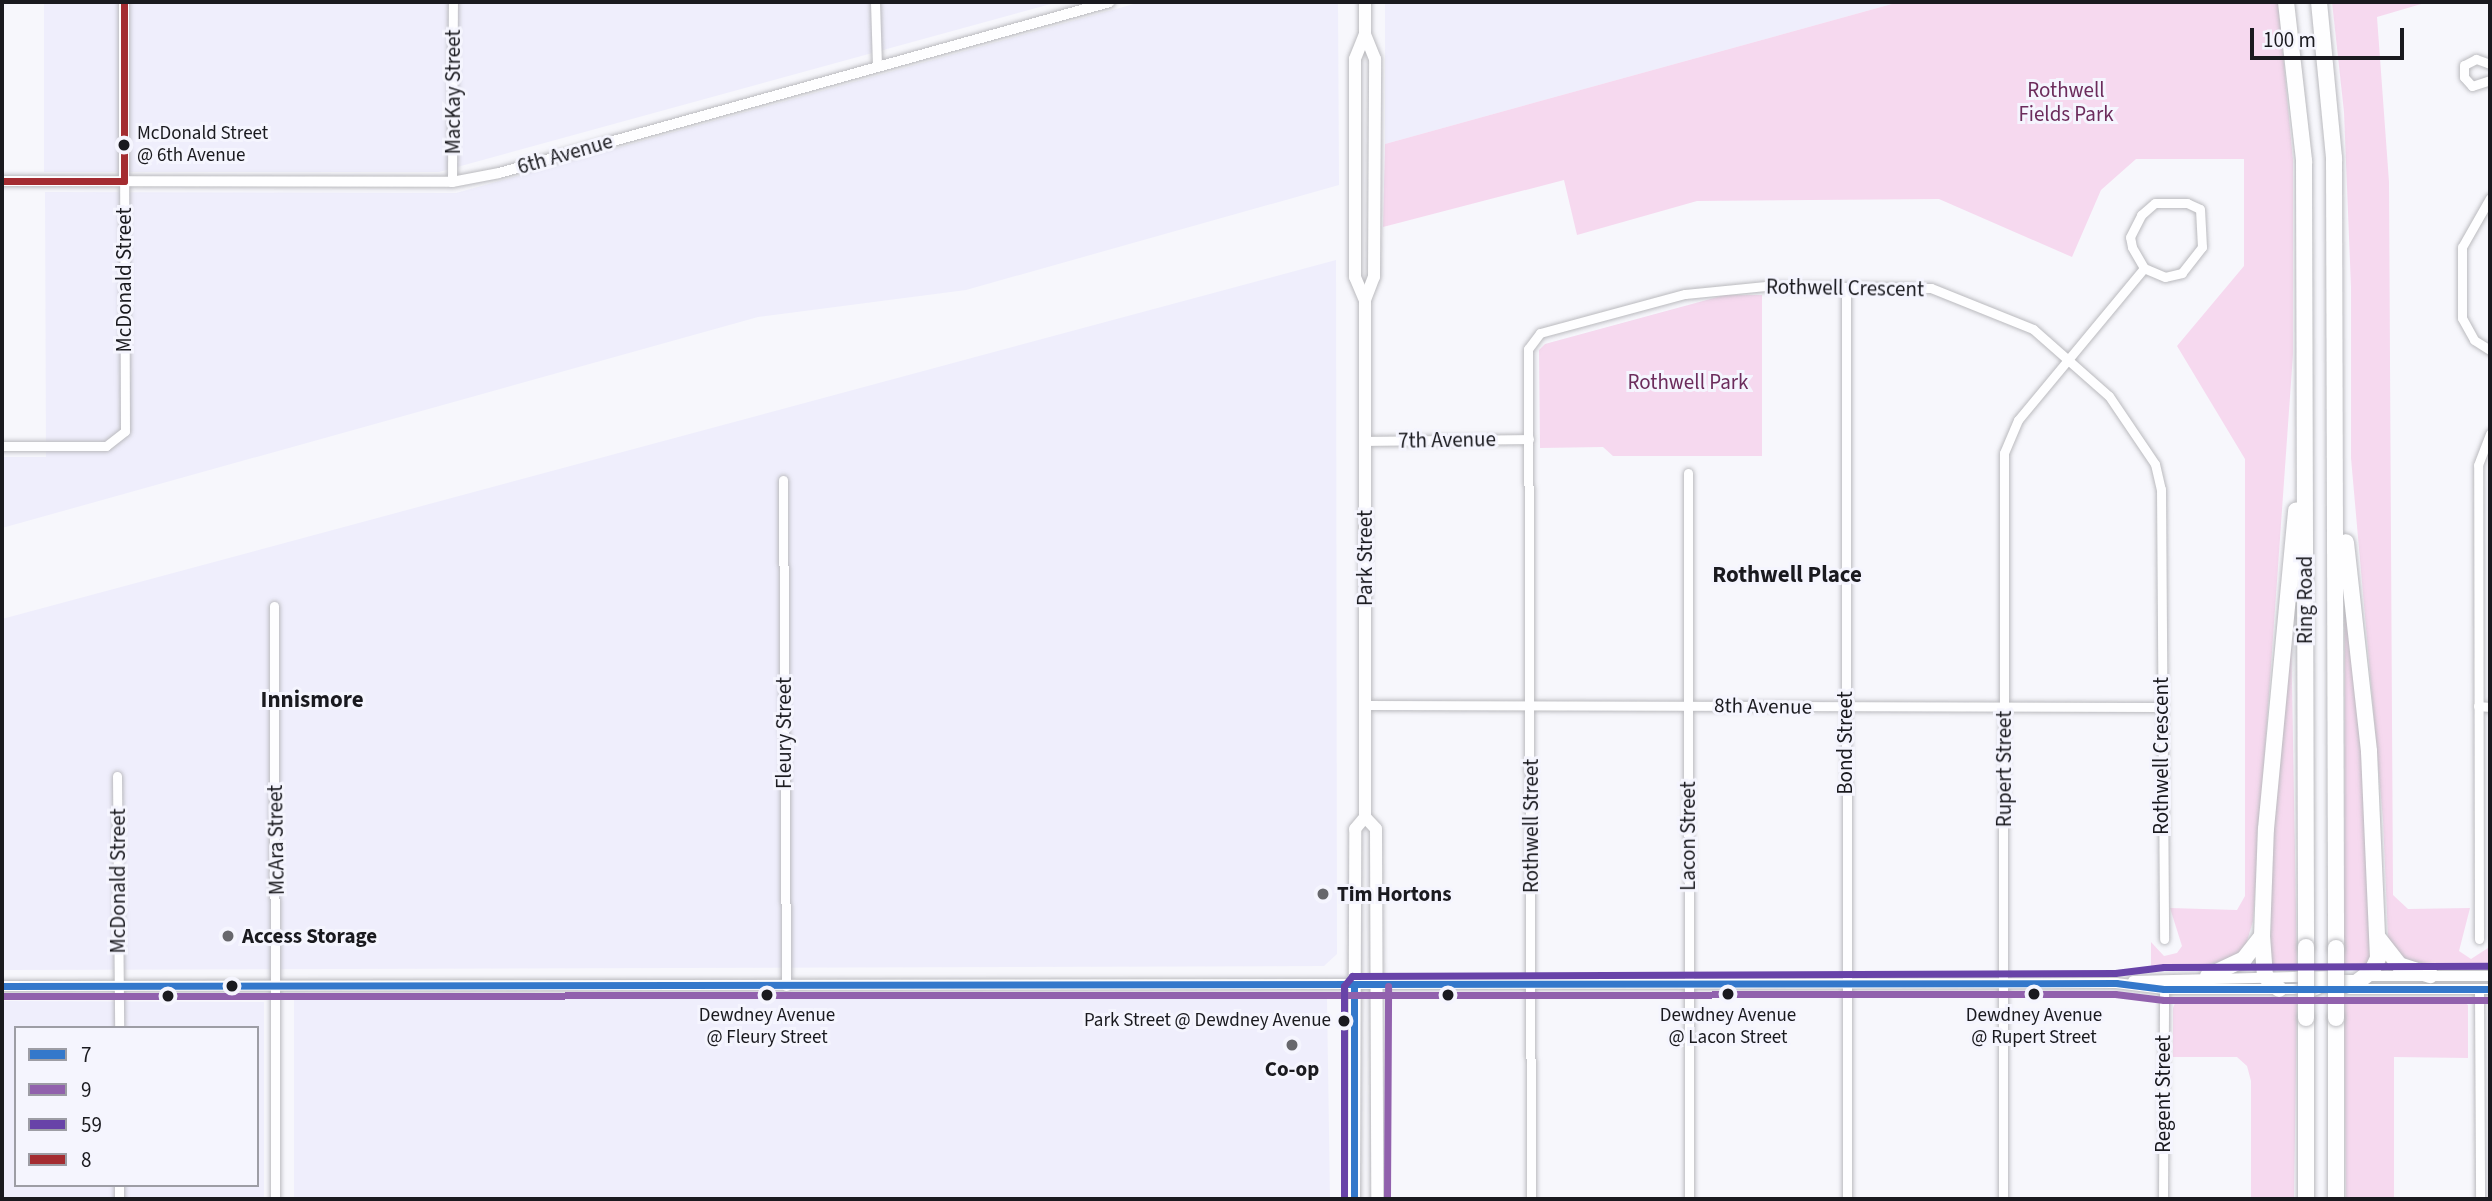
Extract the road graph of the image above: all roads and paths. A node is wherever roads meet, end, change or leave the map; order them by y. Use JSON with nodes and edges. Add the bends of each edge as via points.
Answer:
{"nodes":[{"id":1,"x":124,"y":2,"type":"edge"},
{"id":2,"x":453,"y":2,"type":"edge"},
{"id":3,"x":875,"y":2,"type":"edge"},
{"id":4,"x":1110,"y":2,"type":"edge"},
{"id":5,"x":1365,"y":2,"type":"edge"},
{"id":6,"x":2286,"y":2,"type":"edge"},
{"id":7,"x":2319,"y":2,"type":"edge"},
{"id":8,"x":1365,"y":34,"type":"junction"},
{"id":9,"x":2490,"y":64,"type":"edge"},
{"id":10,"x":877,"y":66,"type":"junction"},
{"id":11,"x":2490,"y":80,"type":"edge"},
{"id":12,"x":2,"y":181,"type":"edge"},
{"id":13,"x":124,"y":181,"type":"junction"},
{"id":14,"x":452,"y":182,"type":"junction"},
{"id":15,"x":2490,"y":198,"type":"edge"},
{"id":16,"x":2144,"y":268,"type":"junction"},
{"id":17,"x":1846,"y":287,"type":"junction"},
{"id":18,"x":1365,"y":300,"type":"junction"},
{"id":19,"x":2490,"y":350,"type":"edge"},
{"id":20,"x":2066,"y":358,"type":"junction"},
{"id":21,"x":2305,"y":420,"type":"junction"},
{"id":22,"x":2489,"y":436,"type":"edge"},
{"id":23,"x":1529,"y":439,"type":"junction"},
{"id":24,"x":1365,"y":441,"type":"junction"},
{"id":25,"x":2,"y":446,"type":"edge"},
{"id":26,"x":1529,"y":453,"type":"joint"},
{"id":27,"x":1688,"y":473,"type":"dead end"},
{"id":28,"x":2338,"y":474,"type":"junction"},
{"id":29,"x":783,"y":480,"type":"dead end"},
{"id":30,"x":274,"y":606,"type":"dead end"},
{"id":31,"x":1365,"y":705,"type":"junction"},
{"id":32,"x":1530,"y":706,"type":"junction"},
{"id":33,"x":1688,"y":706,"type":"junction"},
{"id":34,"x":2478,"y":706,"type":"junction"},
{"id":35,"x":1845,"y":707,"type":"junction"},
{"id":36,"x":2003,"y":707,"type":"junction"},
{"id":37,"x":2162,"y":707,"type":"junction"},
{"id":38,"x":2490,"y":707,"type":"edge"},
{"id":39,"x":117,"y":776,"type":"dead end"},
{"id":40,"x":1365,"y":817,"type":"junction"},
{"id":41,"x":2262,"y":936,"type":"junction"},
{"id":42,"x":2164,"y":939,"type":"dead end"},
{"id":43,"x":2379,"y":939,"type":"junction"},
{"id":44,"x":2479,"y":939,"type":"dead end"},
{"id":45,"x":2430,"y":975,"type":"junction"},
{"id":46,"x":2208,"y":976,"type":"junction"},
{"id":47,"x":2265,"y":976,"type":"junction"},
{"id":48,"x":2367,"y":976,"type":"junction"},
{"id":49,"x":2490,"y":976,"type":"edge"},
{"id":50,"x":2004,"y":983,"type":"junction"},
{"id":51,"x":2116,"y":983,"type":"junction"},
{"id":52,"x":1847,"y":984,"type":"junction"},
{"id":53,"x":1530,"y":985,"type":"junction"},
{"id":54,"x":1688,"y":985,"type":"junction"},
{"id":55,"x":2,"y":986,"type":"edge"},
{"id":56,"x":119,"y":986,"type":"junction"},
{"id":57,"x":275,"y":986,"type":"junction"},
{"id":58,"x":786,"y":986,"type":"junction"},
{"id":59,"x":1354,"y":986,"type":"junction"},
{"id":60,"x":1378,"y":986,"type":"junction"},
{"id":61,"x":2164,"y":989,"type":"junction"},
{"id":62,"x":2279,"y":989,"type":"junction"},
{"id":63,"x":2310,"y":989,"type":"junction"},
{"id":64,"x":2485,"y":989,"type":"edge"},
{"id":65,"x":119,"y":1026,"type":"edge"},
{"id":66,"x":275,"y":1199,"type":"edge"},
{"id":67,"x":1354,"y":1199,"type":"edge"},
{"id":68,"x":1377,"y":1199,"type":"edge"},
{"id":69,"x":1531,"y":1199,"type":"edge"},
{"id":70,"x":1689,"y":1199,"type":"edge"},
{"id":71,"x":1847,"y":1199,"type":"edge"},
{"id":72,"x":2003,"y":1199,"type":"edge"},
{"id":73,"x":2163,"y":1199,"type":"edge"},
{"id":74,"x":2306,"y":1199,"type":"edge"},
{"id":75,"x":2336,"y":1199,"type":"edge"},
{"id":76,"x":2480,"y":1199,"type":"edge"}],
"edges":[{"from":1,"to":13,"type":"street","name":"McDonald Street"},
{"from":2,"to":14,"type":"street","name":"MacKay Street"},
{"from":3,"to":10,"type":"street"},
{"from":4,"to":10,"type":"street","name":"6th Avenue"},
{"from":5,"to":8,"type":"main road","name":"Park Street"},
{"from":6,"to":21,"type":"highway","name":"Ring Road","via":[[2304,161]]},
{"from":7,"to":28,"type":"highway","name":"Ring Road","via":[[2334,158]]},
{"from":8,"to":18,"type":"main road","name":"Park Street","via":[[1375,59],[1374,277]]},
{"from":8,"to":18,"type":"main road","name":"Park Street","via":[[1355,59],[1355,277]]},
{"from":9,"to":11,"type":"street","via":[[2476,59],[2464,65],[2464,77],[2472,86]]},
{"from":10,"to":14,"type":"street","name":"6th Avenue","via":[[499,173]]},
{"from":12,"to":13,"type":"street","name":"6th Avenue"},
{"from":13,"to":14,"type":"street","name":"6th Avenue"},
{"from":13,"to":25,"type":"street","name":"McDonald Street","via":[[125,431],[106,446]]},
{"from":15,"to":19,"type":"street","via":[[2462,247],[2462,318],[2474,340]]},
{"from":16,"to":16,"type":"street","via":[[2165,277],[2182,274],[2202,247],[2200,209],[2187,203],[2155,203],[2141,215],[2130,237]]},
{"from":16,"to":20,"type":"street","name":"Rupert Street"},
{"from":17,"to":20,"type":"street","name":"Rothwell Crescent","via":[[1931,288],[2033,329]]},
{"from":17,"to":23,"type":"street","name":"Rothwell Crescent","via":[[1766,286],[1685,293],[1540,333],[1528,349]]},
{"from":17,"to":35,"type":"street","name":"Bond Street"},
{"from":18,"to":24,"type":"main road","name":"Park Street"},
{"from":20,"to":36,"type":"street","name":"Rupert Street","via":[[2018,420],[2004,453]]},
{"from":20,"to":37,"type":"street","name":"Rothwell Crescent","via":[[2121,408],[2160,475]]},
{"from":21,"to":41,"type":"highway","via":[[2273,746]]},
{"from":21,"to":74,"type":"highway","name":"Ring Road","bridge":true},
{"from":22,"to":34,"type":"street","via":[[2478,465]]},
{"from":23,"to":24,"type":"street","name":"7th Avenue"},
{"from":23,"to":26,"type":"street","name":"Rothwell Crescent"},
{"from":24,"to":31,"type":"main road","name":"Park Street"},
{"from":26,"to":32,"type":"street","name":"Rothwell Street"},
{"from":27,"to":33,"type":"street","name":"Lacon Street"},
{"from":28,"to":43,"type":"highway","via":[[2369,751]]},
{"from":28,"to":75,"type":"highway","name":"Ring Road","bridge":true},
{"from":29,"to":58,"type":"street","name":"Fleury Street"},
{"from":30,"to":57,"type":"street","name":"McAra Street"},
{"from":31,"to":32,"type":"street","name":"8th Avenue"},
{"from":31,"to":40,"type":"main road","name":"Park Street"},
{"from":32,"to":33,"type":"street","name":"8th Avenue"},
{"from":32,"to":53,"type":"street","name":"Rothwell Street"},
{"from":33,"to":35,"type":"street","name":"8th Avenue"},
{"from":33,"to":54,"type":"street","name":"Lacon Street"},
{"from":34,"to":38,"type":"street"},
{"from":34,"to":44,"type":"street"},
{"from":35,"to":36,"type":"street","name":"8th Avenue"},
{"from":35,"to":52,"type":"street","name":"Bond Street"},
{"from":36,"to":37,"type":"street","name":"8th Avenue"},
{"from":36,"to":50,"type":"street","name":"Rupert Street"},
{"from":37,"to":42,"type":"street","name":"Rothwell Crescent"},
{"from":39,"to":56,"type":"street","name":"McDonald Street"},
{"from":40,"to":59,"type":"main road","name":"Park Street","via":[[1355,829]]},
{"from":40,"to":60,"type":"main road","name":"Park Street","via":[[1376,829]]},
{"from":41,"to":46,"type":"highway","via":[[2244,959]]},
{"from":41,"to":47,"type":"highway"},
{"from":43,"to":45,"type":"highway","via":[[2399,965]]},
{"from":43,"to":48,"type":"highway","via":[[2376,966]]},
{"from":45,"to":48,"type":"street"},
{"from":45,"to":49,"type":"street"},
{"from":46,"to":47,"type":"street"},
{"from":46,"to":51,"type":"street"},
{"from":47,"to":48,"type":"street"},
{"from":47,"to":62,"type":"highway"},
{"from":48,"to":63,"type":"highway","via":[[2356,983]]},
{"from":50,"to":51,"type":"street"},
{"from":50,"to":52,"type":"street"},
{"from":50,"to":72,"type":"street","name":"Rupert Street"},
{"from":51,"to":61,"type":"street"},
{"from":52,"to":54,"type":"street"},
{"from":52,"to":71,"type":"street","name":"Bond Street"},
{"from":53,"to":54,"type":"street"},
{"from":53,"to":60,"type":"street"},
{"from":53,"to":69,"type":"street","name":"Rothwell Street"},
{"from":54,"to":70,"type":"street","name":"Lacon Street"},
{"from":55,"to":56,"type":"street"},
{"from":56,"to":57,"type":"street"},
{"from":56,"to":65,"type":"street","name":"McDonald Street"},
{"from":57,"to":58,"type":"street"},
{"from":57,"to":66,"type":"street","name":"McAra Street"},
{"from":58,"to":59,"type":"street"},
{"from":59,"to":60,"type":"street"},
{"from":59,"to":67,"type":"main road","name":"Park Street"},
{"from":60,"to":68,"type":"main road","name":"Park Street"},
{"from":61,"to":62,"type":"street"},
{"from":61,"to":73,"type":"street","name":"Regent Street"},
{"from":62,"to":63,"type":"street"},
{"from":63,"to":64,"type":"street"},
{"from":64,"to":76,"type":"street"}]}
